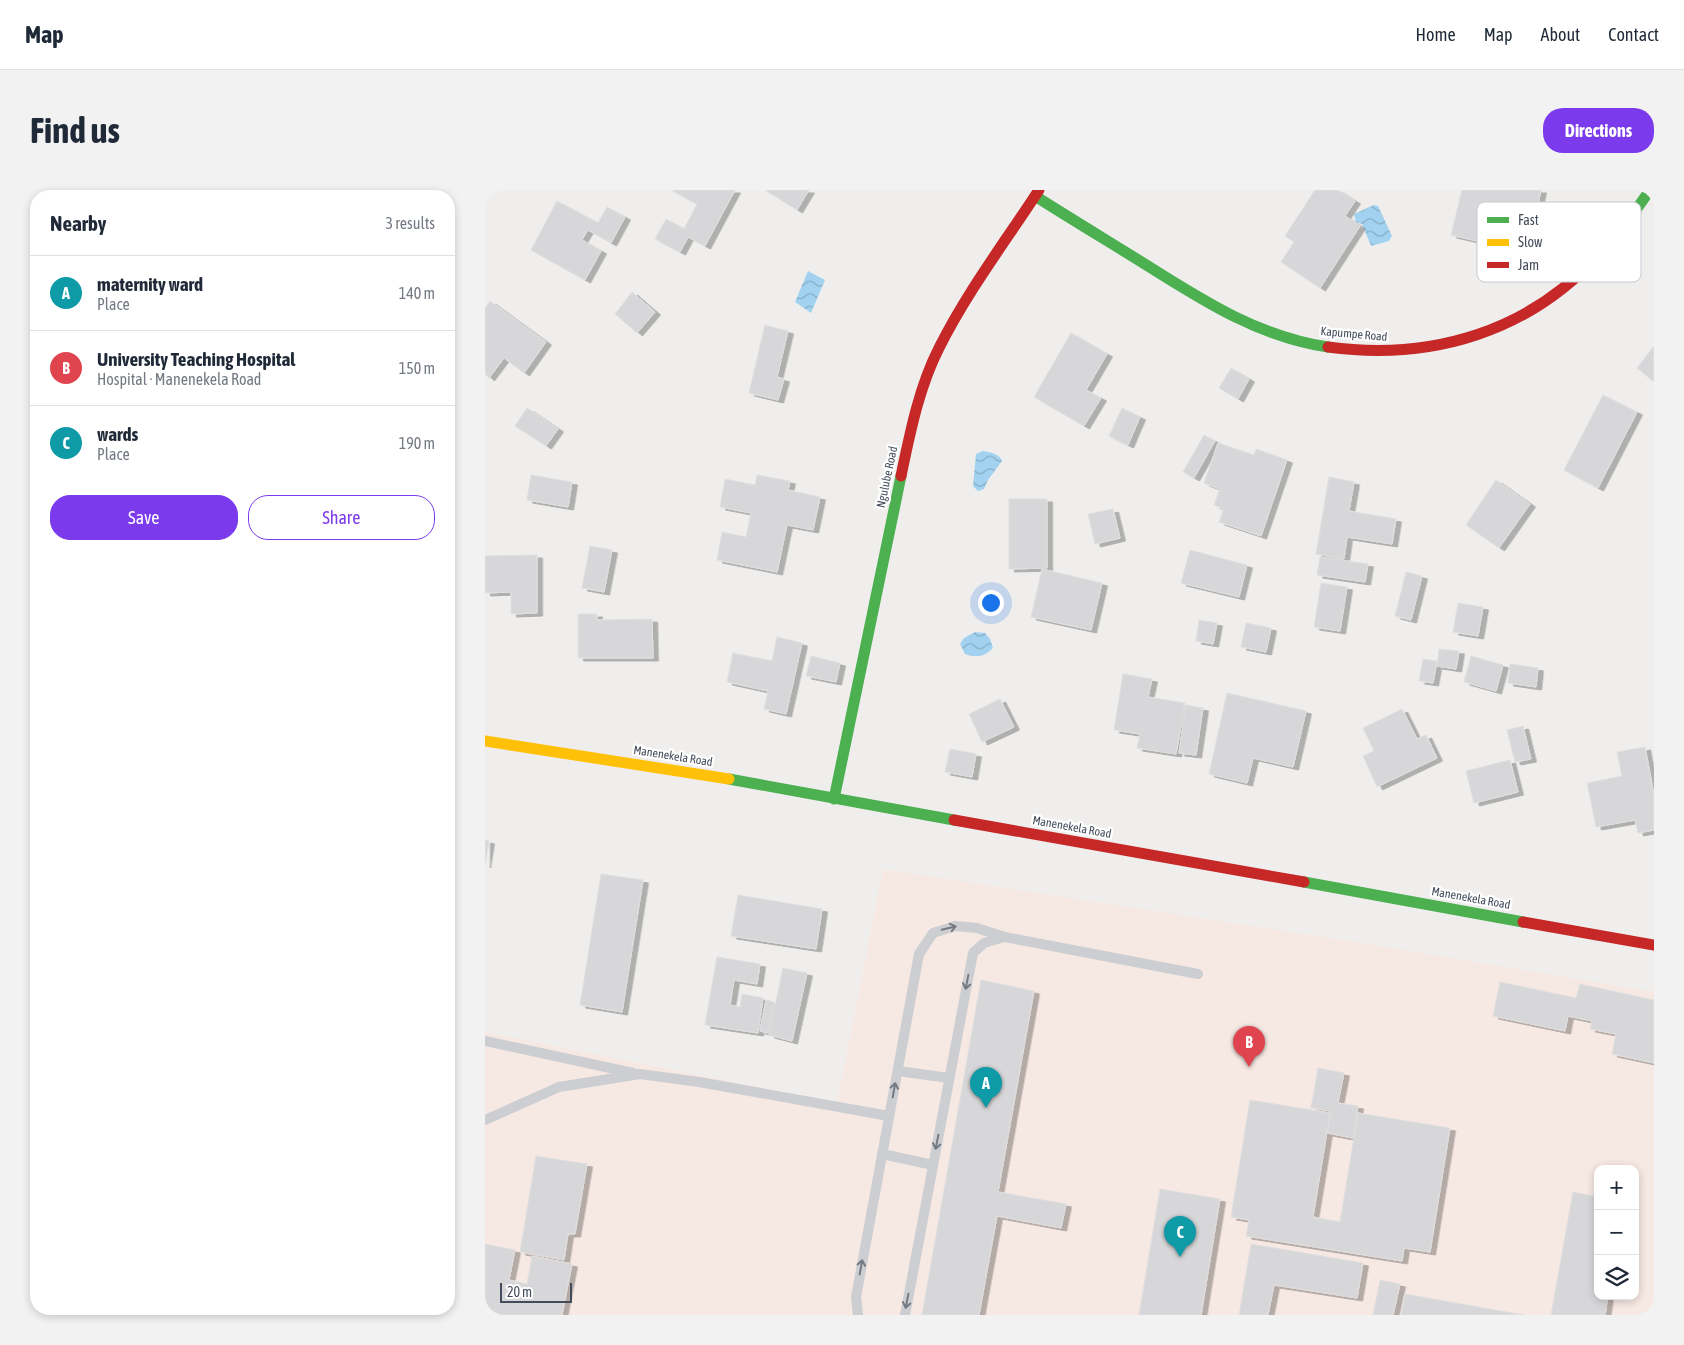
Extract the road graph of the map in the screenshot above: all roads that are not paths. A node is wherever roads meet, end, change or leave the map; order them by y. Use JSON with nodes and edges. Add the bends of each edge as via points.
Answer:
{"nodes":[{"id":1,"x":1650,"y":190,"type":"edge"},
{"id":2,"x":1037,"y":193,"type":"edge"},
{"id":3,"x":1641,"y":202,"type":"edge"},
{"id":4,"x":1570,"y":282,"type":"edge"},
{"id":5,"x":485,"y":741,"type":"edge"},
{"id":6,"x":834,"y":799,"type":"junction"},
{"id":7,"x":1005,"y":937,"type":"junction"},
{"id":8,"x":1654,"y":945,"type":"edge"},
{"id":9,"x":1198,"y":974,"type":"dead end"},
{"id":10,"x":485,"y":1041,"type":"edge"},
{"id":11,"x":898,"y":1071,"type":"junction"},
{"id":12,"x":640,"y":1074,"type":"junction"},
{"id":13,"x":949,"y":1078,"type":"junction"},
{"id":14,"x":889,"y":1116,"type":"junction"},
{"id":15,"x":485,"y":1120,"type":"edge"},
{"id":16,"x":882,"y":1154,"type":"junction"},
{"id":17,"x":933,"y":1165,"type":"junction"},
{"id":18,"x":858,"y":1315,"type":"edge"},
{"id":19,"x":905,"y":1315,"type":"edge"}],
"edges":[{"from":1,"to":3,"type":"street","name":"Kapumpe Road"},
{"from":2,"to":4,"type":"street","name":"Kapumpe Road","via":[[1198,298],[1242,322],[1281,337],[1331,348],[1385,352],[1440,346],[1497,328],[1535,309]]},
{"from":2,"to":6,"type":"street","name":"Ngulube Road","via":[[969,295],[938,349],[919,399]]},
{"from":5,"to":6,"type":"street","name":"Manenekela Road","via":[[678,770]]},
{"from":6,"to":8,"type":"street","name":"Manenekela Road"},
{"from":7,"to":9,"type":"lane"},
{"from":11,"to":7,"type":"lane","one_way":true,"via":[[919,954],[933,933],[955,926],[977,928]]},
{"from":7,"to":13,"type":"lane","one_way":true,"via":[[984,942],[973,953]]},
{"from":10,"to":12,"type":"lane"},
{"from":11,"to":13,"type":"lane"},
{"from":14,"to":11,"type":"lane","one_way":true},
{"from":12,"to":14,"type":"lane"},
{"from":12,"to":15,"type":"lane","via":[[559,1087]]},
{"from":13,"to":17,"type":"lane","one_way":true},
{"from":14,"to":16,"type":"lane"},
{"from":16,"to":17,"type":"lane"},
{"from":18,"to":16,"type":"lane","one_way":true,"via":[[856,1297]]},
{"from":17,"to":19,"type":"lane","one_way":true}]}
